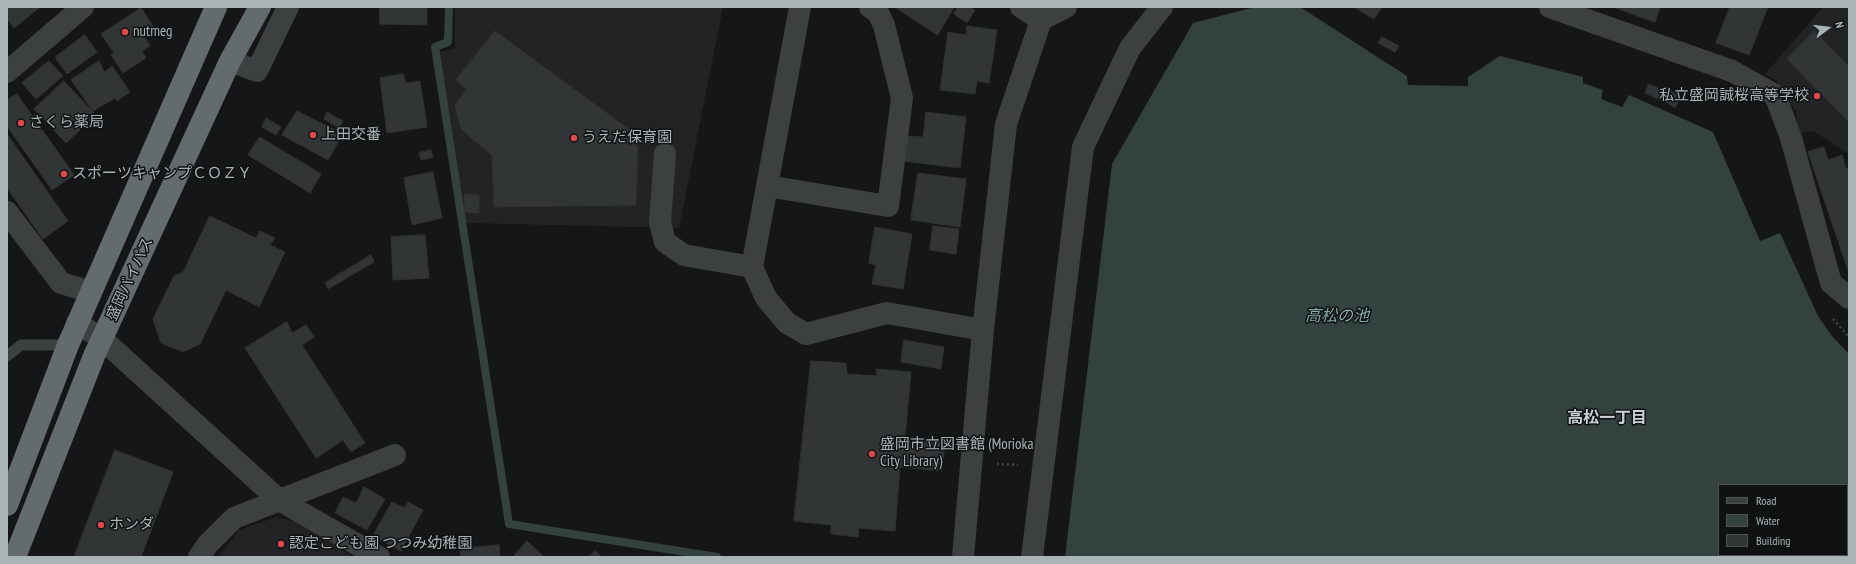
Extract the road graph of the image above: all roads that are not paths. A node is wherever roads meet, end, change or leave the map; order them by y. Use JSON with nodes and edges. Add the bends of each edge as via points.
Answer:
{"nodes":[{"id":1,"x":83,"y":7,"type":"edge"},
{"id":2,"x":216,"y":7,"type":"edge"},
{"id":3,"x":260,"y":7,"type":"edge"},
{"id":4,"x":288,"y":7,"type":"edge"},
{"id":5,"x":800,"y":7,"type":"edge"},
{"id":6,"x":870,"y":7,"type":"edge"},
{"id":7,"x":1021,"y":7,"type":"edge"},
{"id":8,"x":1066,"y":7,"type":"edge"},
{"id":9,"x":1162,"y":7,"type":"edge"},
{"id":10,"x":1550,"y":7,"type":"edge"},
{"id":11,"x":1041,"y":20,"type":"junction"},
{"id":12,"x":230,"y":61,"type":"junction"},
{"id":13,"x":7,"y":72,"type":"edge"},
{"id":14,"x":665,"y":154,"type":"dead end"},
{"id":15,"x":767,"y":186,"type":"junction"},
{"id":16,"x":7,"y":212,"type":"edge"},
{"id":17,"x":752,"y":267,"type":"junction"},
{"id":18,"x":91,"y":292,"type":"junction"},
{"id":19,"x":1849,"y":298,"type":"edge"},
{"id":20,"x":78,"y":323,"type":"junction"},
{"id":21,"x":983,"y":330,"type":"junction"},
{"id":22,"x":102,"y":339,"type":"junction"},
{"id":23,"x":68,"y":344,"type":"junction"},
{"id":24,"x":7,"y":356,"type":"edge"},
{"id":25,"x":395,"y":455,"type":"dead end"},
{"id":26,"x":279,"y":500,"type":"junction"},
{"id":27,"x":7,"y":505,"type":"edge"},
{"id":28,"x":15,"y":557,"type":"edge"},
{"id":29,"x":199,"y":557,"type":"edge"},
{"id":30,"x":379,"y":557,"type":"edge"},
{"id":31,"x":963,"y":557,"type":"edge"},
{"id":32,"x":1032,"y":557,"type":"edge"}],
"edges":[{"from":1,"to":13,"type":"street"},
{"from":2,"to":18,"type":"highway","name":"盛岡バイパス"},
{"from":3,"to":12,"type":"highway","name":"盛岡バイパス"},
{"from":4,"to":12,"type":"street","via":[[257,71]]},
{"from":5,"to":15,"type":"street"},
{"from":6,"to":15,"type":"street","via":[[878,13],[884,25],[902,98],[888,206]]},
{"from":7,"to":11,"type":"street"},
{"from":8,"to":11,"type":"street"},
{"from":9,"to":32,"type":"street","via":[[1130,48],[1084,147]]},
{"from":10,"to":19,"type":"street","via":[[1732,71],[1775,95],[1791,138],[1831,283]]},
{"from":11,"to":21,"type":"street","via":[[1006,124]]},
{"from":12,"to":22,"type":"highway","name":"盛岡バイパス"},
{"from":14,"to":17,"type":"street","via":[[660,222],[665,242],[684,254]]},
{"from":15,"to":17,"type":"street"},
{"from":16,"to":18,"type":"street","via":[[61,283]]},
{"from":17,"to":21,"type":"street","via":[[766,298],[787,323],[806,334],[887,313]]},
{"from":18,"to":20,"type":"highway","name":"盛岡バイパス"},
{"from":20,"to":22,"type":"street"},
{"from":20,"to":23,"type":"highway","name":"盛岡バイパス"},
{"from":21,"to":31,"type":"street"},
{"from":22,"to":26,"type":"street"},
{"from":22,"to":28,"type":"highway","name":"盛岡バイパス"},
{"from":23,"to":24,"type":"lane","via":[[21,345]]},
{"from":23,"to":27,"type":"highway","name":"盛岡バイパス"},
{"from":25,"to":26,"type":"street"},
{"from":26,"to":29,"type":"street","via":[[234,518],[207,545]]},
{"from":26,"to":30,"type":"street"}]}
